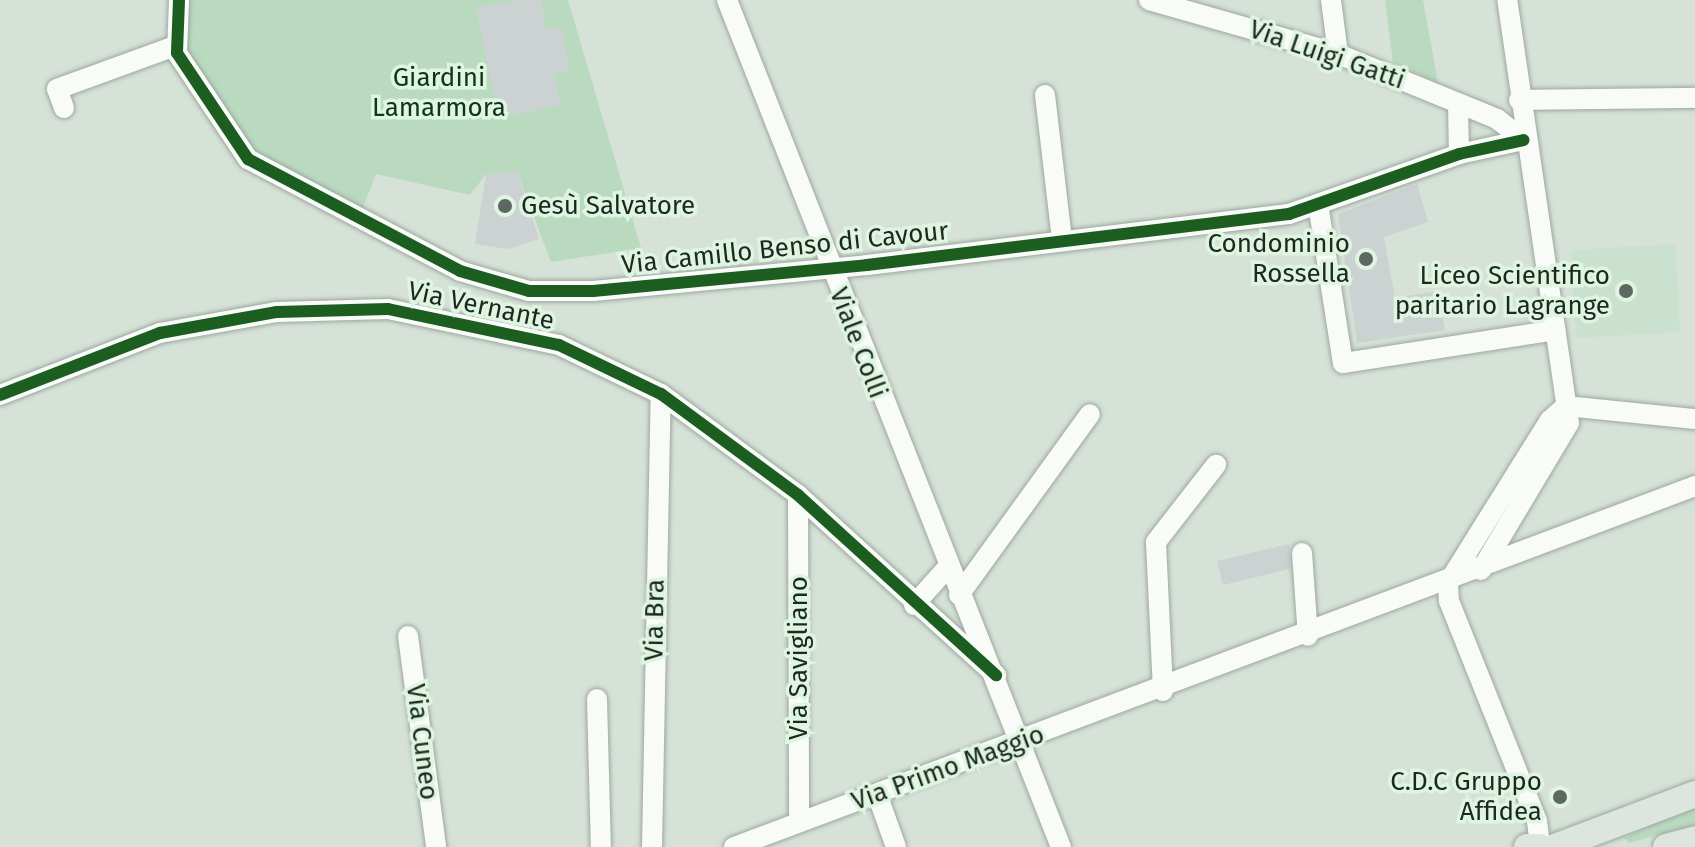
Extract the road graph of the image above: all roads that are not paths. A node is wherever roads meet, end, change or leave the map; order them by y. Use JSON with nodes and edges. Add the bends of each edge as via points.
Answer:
{"nodes":[{"id":1,"x":179,"y":0,"type":"edge"},
{"id":2,"x":727,"y":0,"type":"edge"},
{"id":3,"x":1149,"y":0,"type":"edge"},
{"id":4,"x":1331,"y":0,"type":"edge"},
{"id":5,"x":1507,"y":0,"type":"edge"},
{"id":6,"x":175,"y":46,"type":"junction"},
{"id":7,"x":1338,"y":54,"type":"junction"},
{"id":8,"x":1045,"y":95,"type":"dead end"},
{"id":9,"x":1695,"y":98,"type":"edge"},
{"id":10,"x":1519,"y":100,"type":"junction"},
{"id":11,"x":1453,"y":101,"type":"junction"},
{"id":12,"x":64,"y":108,"type":"dead end"},
{"id":13,"x":1524,"y":140,"type":"junction"},
{"id":14,"x":1459,"y":154,"type":"junction"},
{"id":15,"x":1318,"y":204,"type":"junction"},
{"id":16,"x":1062,"y":240,"type":"junction"},
{"id":17,"x":829,"y":265,"type":"junction"},
{"id":18,"x":1555,"y":330,"type":"junction"},
{"id":19,"x":661,"y":394,"type":"junction"},
{"id":20,"x":0,"y":395,"type":"edge"},
{"id":21,"x":1566,"y":406,"type":"junction"},
{"id":22,"x":1090,"y":414,"type":"dead end"},
{"id":23,"x":1695,"y":419,"type":"edge"},
{"id":24,"x":1216,"y":465,"type":"dead end"},
{"id":25,"x":1695,"y":486,"type":"edge"},
{"id":26,"x":798,"y":495,"type":"junction"},
{"id":27,"x":1302,"y":553,"type":"dead end"},
{"id":28,"x":947,"y":568,"type":"junction"},
{"id":29,"x":1481,"y":570,"type":"junction"},
{"id":30,"x":1448,"y":583,"type":"junction"},
{"id":31,"x":959,"y":595,"type":"junction"},
{"id":32,"x":914,"y":605,"type":"junction"},
{"id":33,"x":408,"y":636,"type":"dead end"},
{"id":34,"x":1308,"y":636,"type":"junction"},
{"id":35,"x":996,"y":675,"type":"junction"},
{"id":36,"x":1163,"y":691,"type":"junction"},
{"id":37,"x":597,"y":699,"type":"dead end"},
{"id":38,"x":1021,"y":742,"type":"junction"},
{"id":39,"x":877,"y":794,"type":"junction"},
{"id":40,"x":1695,"y":794,"type":"edge"},
{"id":41,"x":799,"y":822,"type":"junction"},
{"id":42,"x":1695,"y":839,"type":"edge"},
{"id":43,"x":436,"y":847,"type":"edge"},
{"id":44,"x":601,"y":847,"type":"edge"},
{"id":45,"x":652,"y":847,"type":"edge"},
{"id":46,"x":734,"y":847,"type":"edge"},
{"id":47,"x":896,"y":847,"type":"edge"},
{"id":48,"x":1061,"y":847,"type":"edge"},
{"id":49,"x":1527,"y":847,"type":"edge"},
{"id":50,"x":1540,"y":847,"type":"edge"},
{"id":51,"x":1555,"y":847,"type":"edge"},
{"id":52,"x":1666,"y":847,"type":"edge"}],
"edges":[{"from":1,"to":6,"type":"street"},
{"from":2,"to":17,"type":"street","name":"Viale Colli"},
{"from":3,"to":7,"type":"street","name":"Via Luigi Gatti"},
{"from":4,"to":7,"type":"street"},
{"from":5,"to":10,"type":"street"},
{"from":6,"to":12,"type":"street","via":[[57,89]]},
{"from":6,"to":17,"type":"street","name":"Via Camillo Benso di Cavour","via":[[248,159],[444,263],[503,287],[545,292]]},
{"from":7,"to":11,"type":"street","name":"Via Luigi Gatti"},
{"from":8,"to":16,"type":"street"},
{"from":9,"to":10,"type":"street"},
{"from":10,"to":13,"type":"street"},
{"from":11,"to":13,"type":"street","name":"Via Luigi Gatti","via":[[1497,119]]},
{"from":11,"to":14,"type":"street"},
{"from":13,"to":14,"type":"street","name":"Via Camillo Benso di Cavour"},
{"from":13,"to":18,"type":"street"},
{"from":14,"to":15,"type":"street","name":"Via Camillo Benso di Cavour"},
{"from":15,"to":16,"type":"street","name":"Via Camillo Benso di Cavour","via":[[1289,214]]},
{"from":15,"to":18,"type":"street","via":[[1343,363]]},
{"from":16,"to":17,"type":"street","name":"Via Camillo Benso di Cavour"},
{"from":17,"to":28,"type":"street","name":"Viale Colli"},
{"from":18,"to":21,"type":"street"},
{"from":19,"to":20,"type":"street","name":"Via Vernante","via":[[559,345],[438,315],[329,308],[160,333]]},
{"from":19,"to":26,"type":"street","name":"Via Vernante"},
{"from":19,"to":45,"type":"street","name":"Via Bra"},
{"from":21,"to":23,"type":"street"},
{"from":21,"to":29,"type":"street","via":[[1568,432]]},
{"from":21,"to":30,"type":"street","via":[[1550,420]]},
{"from":22,"to":31,"type":"street"},
{"from":24,"to":36,"type":"street","via":[[1156,542]]},
{"from":25,"to":29,"type":"street","name":"Via Primo Maggio"},
{"from":26,"to":32,"type":"street","name":"Via Vernante"},
{"from":26,"to":41,"type":"street","name":"Via Savigliano"},
{"from":27,"to":34,"type":"street"},
{"from":28,"to":31,"type":"street","name":"Viale Colli"},
{"from":28,"to":32,"type":"street"},
{"from":29,"to":30,"type":"street","name":"Via Primo Maggio"},
{"from":30,"to":34,"type":"street","name":"Via Primo Maggio"},
{"from":30,"to":50,"type":"street","via":[[1449,601],[1537,821]]},
{"from":31,"to":35,"type":"street","name":"Viale Colli"},
{"from":32,"to":35,"type":"street","name":"Via Vernante"},
{"from":33,"to":43,"type":"street","name":"Via Cuneo"},
{"from":34,"to":36,"type":"street","name":"Via Primo Maggio"},
{"from":35,"to":38,"type":"street","name":"Viale Colli"},
{"from":36,"to":38,"type":"street","name":"Via Primo Maggio"},
{"from":37,"to":44,"type":"street"},
{"from":38,"to":39,"type":"street","name":"Via Primo Maggio"},
{"from":38,"to":48,"type":"street","name":"Viale Colli"},
{"from":39,"to":41,"type":"street","name":"Via Primo Maggio"},
{"from":39,"to":47,"type":"street"},
{"from":40,"to":51,"type":"main road"},
{"from":41,"to":46,"type":"street","name":"Via Primo Maggio"},
{"from":42,"to":52,"type":"main road"},
{"from":49,"to":50,"type":"main road"}]}
